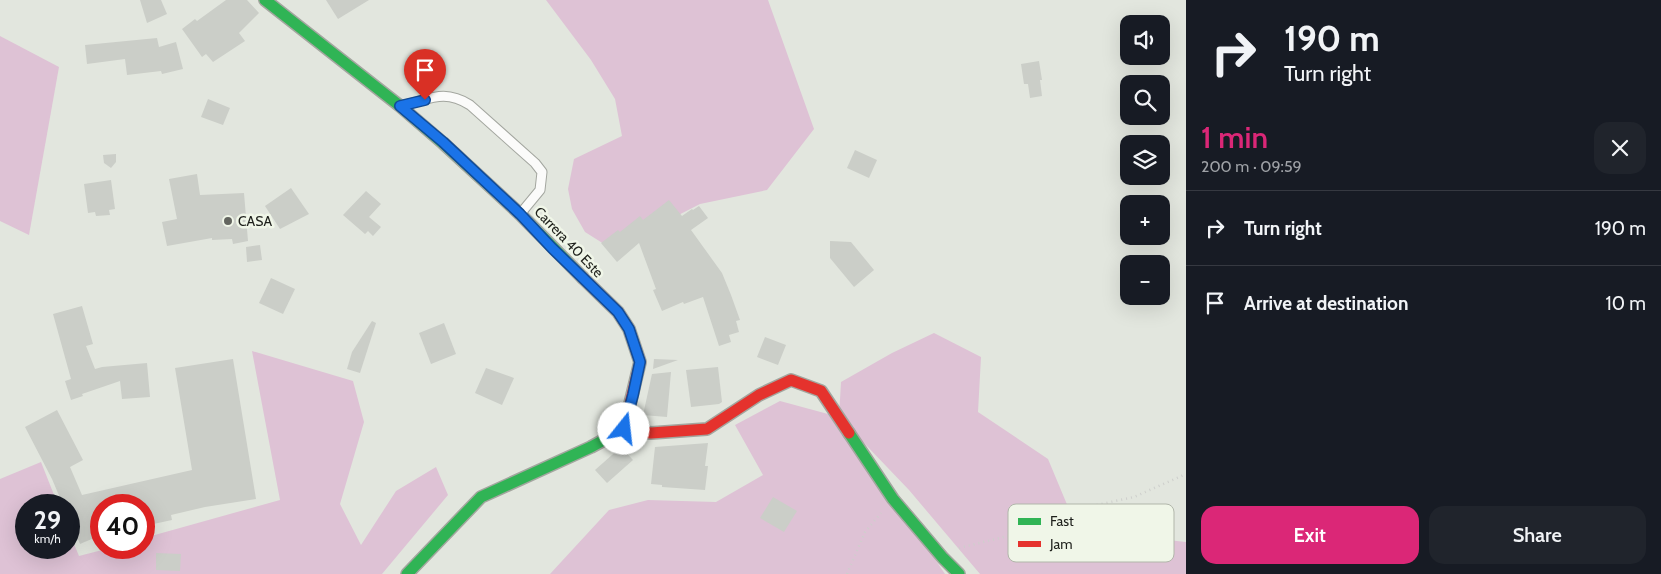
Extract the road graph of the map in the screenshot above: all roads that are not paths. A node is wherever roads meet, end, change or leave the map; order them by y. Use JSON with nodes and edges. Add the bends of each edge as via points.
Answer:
{"nodes":[{"id":1,"x":265,"y":0,"type":"edge"},
{"id":2,"x":400,"y":106,"type":"junction"},
{"id":3,"x":520,"y":214,"type":"junction"},
{"id":4,"x":624,"y":429,"type":"junction"},
{"id":5,"x":407,"y":574,"type":"edge"},
{"id":6,"x":959,"y":574,"type":"edge"}],
"edges":[{"from":1,"to":2,"type":"street","name":"Carrera 40 Este"},
{"from":2,"to":3,"type":"street","name":"Carrera 40 Este"},
{"from":2,"to":3,"type":"lane","via":[[442,95],[459,98],[521,150],[542,172],[542,181],[540,190]]},
{"from":3,"to":4,"type":"street","name":"Carrera 40 Este","via":[[618,312],[629,329],[640,362]]},
{"from":4,"to":5,"type":"street","via":[[482,497]]},
{"from":4,"to":6,"type":"street","via":[[651,433],[707,429],[760,395],[791,380],[821,391],[893,499]]}]}
